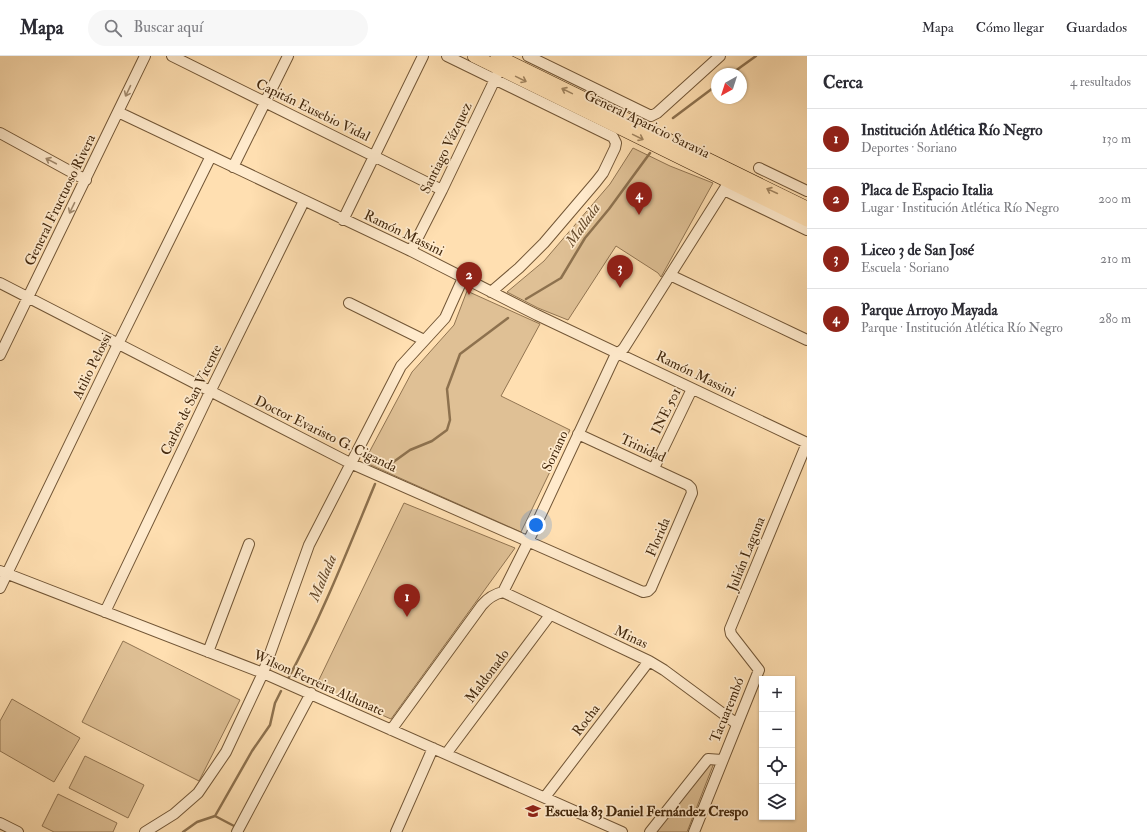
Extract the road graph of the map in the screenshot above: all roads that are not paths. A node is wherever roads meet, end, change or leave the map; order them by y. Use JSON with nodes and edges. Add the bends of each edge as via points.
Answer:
{"nodes":[{"id":1,"x":145,"y":56,"type":"edge"},
{"id":2,"x":172,"y":56,"type":"edge"},
{"id":3,"x":288,"y":56,"type":"edge"},
{"id":4,"x":423,"y":56,"type":"edge"},
{"id":5,"x":447,"y":56,"type":"edge"},
{"id":6,"x":474,"y":56,"type":"edge"},
{"id":7,"x":528,"y":56,"type":"edge"},
{"id":8,"x":720,"y":56,"type":"edge"},
{"id":9,"x":501,"y":64,"type":"edge"},
{"id":10,"x":265,"y":102,"type":"junction"},
{"id":11,"x":118,"y":112,"type":"junction"},
{"id":12,"x":0,"y":133,"type":"edge"},
{"id":13,"x":211,"y":156,"type":"junction"},
{"id":14,"x":374,"y":156,"type":"junction"},
{"id":15,"x":233,"y":167,"type":"junction"},
{"id":16,"x":759,"y":168,"type":"dead end"},
{"id":17,"x":86,"y":180,"type":"junction"},
{"id":18,"x":729,"y":182,"type":"junction"},
{"id":19,"x":442,"y":190,"type":"junction"},
{"id":20,"x":807,"y":191,"type":"edge"},
{"id":21,"x":304,"y":201,"type":"junction"},
{"id":22,"x":807,"y":208,"type":"edge"},
{"id":23,"x":343,"y":220,"type":"junction"},
{"id":24,"x":807,"y":220,"type":"edge"},
{"id":25,"x":807,"y":230,"type":"edge"},
{"id":26,"x":411,"y":251,"type":"junction"},
{"id":27,"x":670,"y":275,"type":"junction"},
{"id":28,"x":464,"y":278,"type":"junction"},
{"id":29,"x":0,"y":283,"type":"edge"},
{"id":30,"x":490,"y":292,"type":"junction"},
{"id":31,"x":28,"y":297,"type":"junction"},
{"id":32,"x":348,"y":303,"type":"dead end"},
{"id":33,"x":424,"y":340,"type":"junction"},
{"id":34,"x":807,"y":340,"type":"edge"},
{"id":35,"x":118,"y":344,"type":"junction"},
{"id":36,"x":618,"y":353,"type":"junction"},
{"id":37,"x":0,"y":355,"type":"edge"},
{"id":38,"x":692,"y":388,"type":"junction"},
{"id":39,"x":210,"y":392,"type":"junction"},
{"id":40,"x":578,"y":434,"type":"junction"},
{"id":41,"x":807,"y":443,"type":"edge"},
{"id":42,"x":350,"y":463,"type":"junction"},
{"id":43,"x":654,"y":468,"type":"junction"},
{"id":44,"x":692,"y":493,"type":"joint"},
{"id":45,"x":528,"y":542,"type":"junction"},
{"id":46,"x":248,"y":544,"type":"dead end"},
{"id":47,"x":4,"y":572,"type":"edge"},
{"id":48,"x":0,"y":588,"type":"edge"},
{"id":49,"x":648,"y":591,"type":"joint"},
{"id":50,"x":503,"y":592,"type":"junction"},
{"id":51,"x":105,"y":612,"type":"junction"},
{"id":52,"x":550,"y":615,"type":"junction"},
{"id":53,"x":208,"y":652,"type":"junction"},
{"id":54,"x":648,"y":661,"type":"junction"},
{"id":55,"x":759,"y":670,"type":"joint"},
{"id":56,"x":263,"y":673,"type":"junction"},
{"id":57,"x":311,"y":693,"type":"junction"},
{"id":58,"x":737,"y":724,"type":"junction"},
{"id":59,"x":391,"y":730,"type":"junction"},
{"id":60,"x":433,"y":748,"type":"junction"},
{"id":61,"x":446,"y":754,"type":"junction"},
{"id":62,"x":722,"y":760,"type":"junction"},
{"id":63,"x":545,"y":797,"type":"junction"},
{"id":64,"x":0,"y":823,"type":"edge"},
{"id":65,"x":239,"y":828,"type":"edge"},
{"id":66,"x":18,"y":832,"type":"edge"},
{"id":67,"x":145,"y":832,"type":"edge"},
{"id":68,"x":396,"y":832,"type":"edge"},
{"id":69,"x":622,"y":832,"type":"edge"},
{"id":70,"x":650,"y":832,"type":"edge"},
{"id":71,"x":694,"y":832,"type":"edge"}],
"edges":[{"from":1,"to":11,"type":"street","name":"General Fructuoso Rivera","one_way":true},
{"from":2,"to":10,"type":"street","name":"Capitán Eusebio Vidal"},
{"from":3,"to":10,"type":"street"},
{"from":4,"to":14,"type":"street"},
{"from":5,"to":9,"type":"street","name":"General Aparicio Saravia"},
{"from":6,"to":9,"type":"main road","name":"General Aparicio Saravia"},
{"from":7,"to":8,"type":"street","name":"General Aparicio Saravia","via":[[651,116]]},
{"from":9,"to":18,"type":"main road","name":"General Aparicio Saravia"},
{"from":9,"to":19,"type":"street","name":"Santiago Vázquez"},
{"from":9,"to":30,"type":"street","name":"General Aparicio Saravia","via":[[613,137],[616,143],[603,173],[596,182],[544,243]]},
{"from":10,"to":14,"type":"street","name":"Capitán Eusebio Vidal"},
{"from":10,"to":15,"type":"street"},
{"from":11,"to":13,"type":"street","name":"Ramón Massini"},
{"from":11,"to":17,"type":"street","name":"General Fructuoso Rivera"},
{"from":17,"to":12,"type":"street","one_way":true},
{"from":13,"to":15,"type":"street","name":"Ramón Massini"},
{"from":13,"to":35,"type":"street","name":"Atilio Pelossi"},
{"from":14,"to":19,"type":"street","name":"Capitán Eusebio Vidal"},
{"from":14,"to":23,"type":"street"},
{"from":15,"to":21,"type":"street","name":"Ramón Massini"},
{"from":16,"to":20,"type":"street"},
{"from":17,"to":31,"type":"street","name":"General Fructuoso Rivera","one_way":true},
{"from":22,"to":18,"type":"main road","name":"General Aparicio Saravia","one_way":true},
{"from":18,"to":24,"type":"main road","name":"General Aparicio Saravia"},
{"from":18,"to":25,"type":"street","name":"General Aparicio Saravia"},
{"from":18,"to":27,"type":"street","name":"Soriano"},
{"from":19,"to":26,"type":"street","name":"Santiago Vázquez"},
{"from":21,"to":23,"type":"street","name":"Ramón Massini"},
{"from":21,"to":39,"type":"street","name":"Carlos de San Vicente"},
{"from":23,"to":26,"type":"street","name":"Ramón Massini"},
{"from":26,"to":28,"type":"street","name":"Ramón Massini"},
{"from":27,"to":34,"type":"street"},
{"from":27,"to":36,"type":"street","name":"Soriano","via":[[624,348]]},
{"from":28,"to":30,"type":"street","name":"Ramón Massini"},
{"from":28,"to":33,"type":"street","via":[[445,318]]},
{"from":29,"to":31,"type":"street","name":"Doctor Evaristo G. Ciganda"},
{"from":30,"to":36,"type":"street","name":"Ramón Massini"},
{"from":31,"to":35,"type":"street","name":"Doctor Evaristo G. Ciganda"},
{"from":31,"to":37,"type":"street","name":"General Fructuoso Rivera"},
{"from":32,"to":33,"type":"street"},
{"from":33,"to":42,"type":"street","via":[[401,366]]},
{"from":35,"to":39,"type":"street","name":"Doctor Evaristo G. Ciganda"},
{"from":35,"to":47,"type":"street","name":"Atilio Pelossi"},
{"from":36,"to":38,"type":"street","name":"Ramón Massini"},
{"from":36,"to":40,"type":"street","name":"Soriano"},
{"from":38,"to":41,"type":"street","name":"Ramón Massini"},
{"from":38,"to":43,"type":"street","name":"INE 501"},
{"from":39,"to":42,"type":"street","name":"Doctor Evaristo G. Ciganda"},
{"from":39,"to":51,"type":"street","name":"Carlos de San Vicente"},
{"from":40,"to":43,"type":"street","name":"Trinidad"},
{"from":40,"to":45,"type":"street","name":"Soriano"},
{"from":41,"to":55,"type":"street","name":"Julián Laguna","via":[[730,628],[731,634]]},
{"from":42,"to":45,"type":"street","name":"Doctor Evaristo G. Ciganda"},
{"from":42,"to":56,"type":"street","via":[[309,545]]},
{"from":43,"to":44,"type":"street","name":"Trinidad","via":[[688,485]]},
{"from":44,"to":49,"type":"street","name":"Florida"},
{"from":45,"to":49,"type":"street","name":"Doctor Evaristo G. Ciganda","via":[[643,592]]},
{"from":45,"to":50,"type":"street","name":"Soriano"},
{"from":46,"to":53,"type":"street"},
{"from":47,"to":48,"type":"street","name":"Atilio Pelossi"},
{"from":47,"to":51,"type":"street","name":"Wilson Ferreira Aldunate"},
{"from":50,"to":52,"type":"street","name":"Minas"},
{"from":50,"to":59,"type":"street","via":[[488,598],[482,605]]},
{"from":51,"to":53,"type":"street","name":"Wilson Ferreira Aldunate"},
{"from":52,"to":54,"type":"street","name":"Minas"},
{"from":52,"to":61,"type":"street","name":"Maldonado"},
{"from":53,"to":56,"type":"street","name":"Wilson Ferreira Aldunate"},
{"from":54,"to":58,"type":"street","name":"Minas"},
{"from":54,"to":63,"type":"street","name":"Rocha"},
{"from":55,"to":58,"type":"street","name":"Tacuarembó"},
{"from":56,"to":57,"type":"street","name":"Wilson Ferreira Aldunate"},
{"from":56,"to":67,"type":"street","via":[[226,752],[198,793],[174,814]]},
{"from":57,"to":59,"type":"street","name":"Wilson Ferreira Aldunate"},
{"from":57,"to":65,"type":"street"},
{"from":58,"to":62,"type":"street","name":"Tacuarembó"},
{"from":59,"to":60,"type":"street","name":"Wilson Ferreira Aldunate"},
{"from":60,"to":61,"type":"street","name":"Wilson Ferreira Aldunate"},
{"from":60,"to":68,"type":"street"},
{"from":61,"to":63,"type":"street","name":"Wilson Ferreira Aldunate"},
{"from":62,"to":70,"type":"street","name":"Tacuarembó","via":[[708,758]]},
{"from":62,"to":71,"type":"street","name":"Tacuarembó"},
{"from":63,"to":69,"type":"street","name":"Wilson Ferreira Aldunate"},
{"from":64,"to":66,"type":"street"}]}
